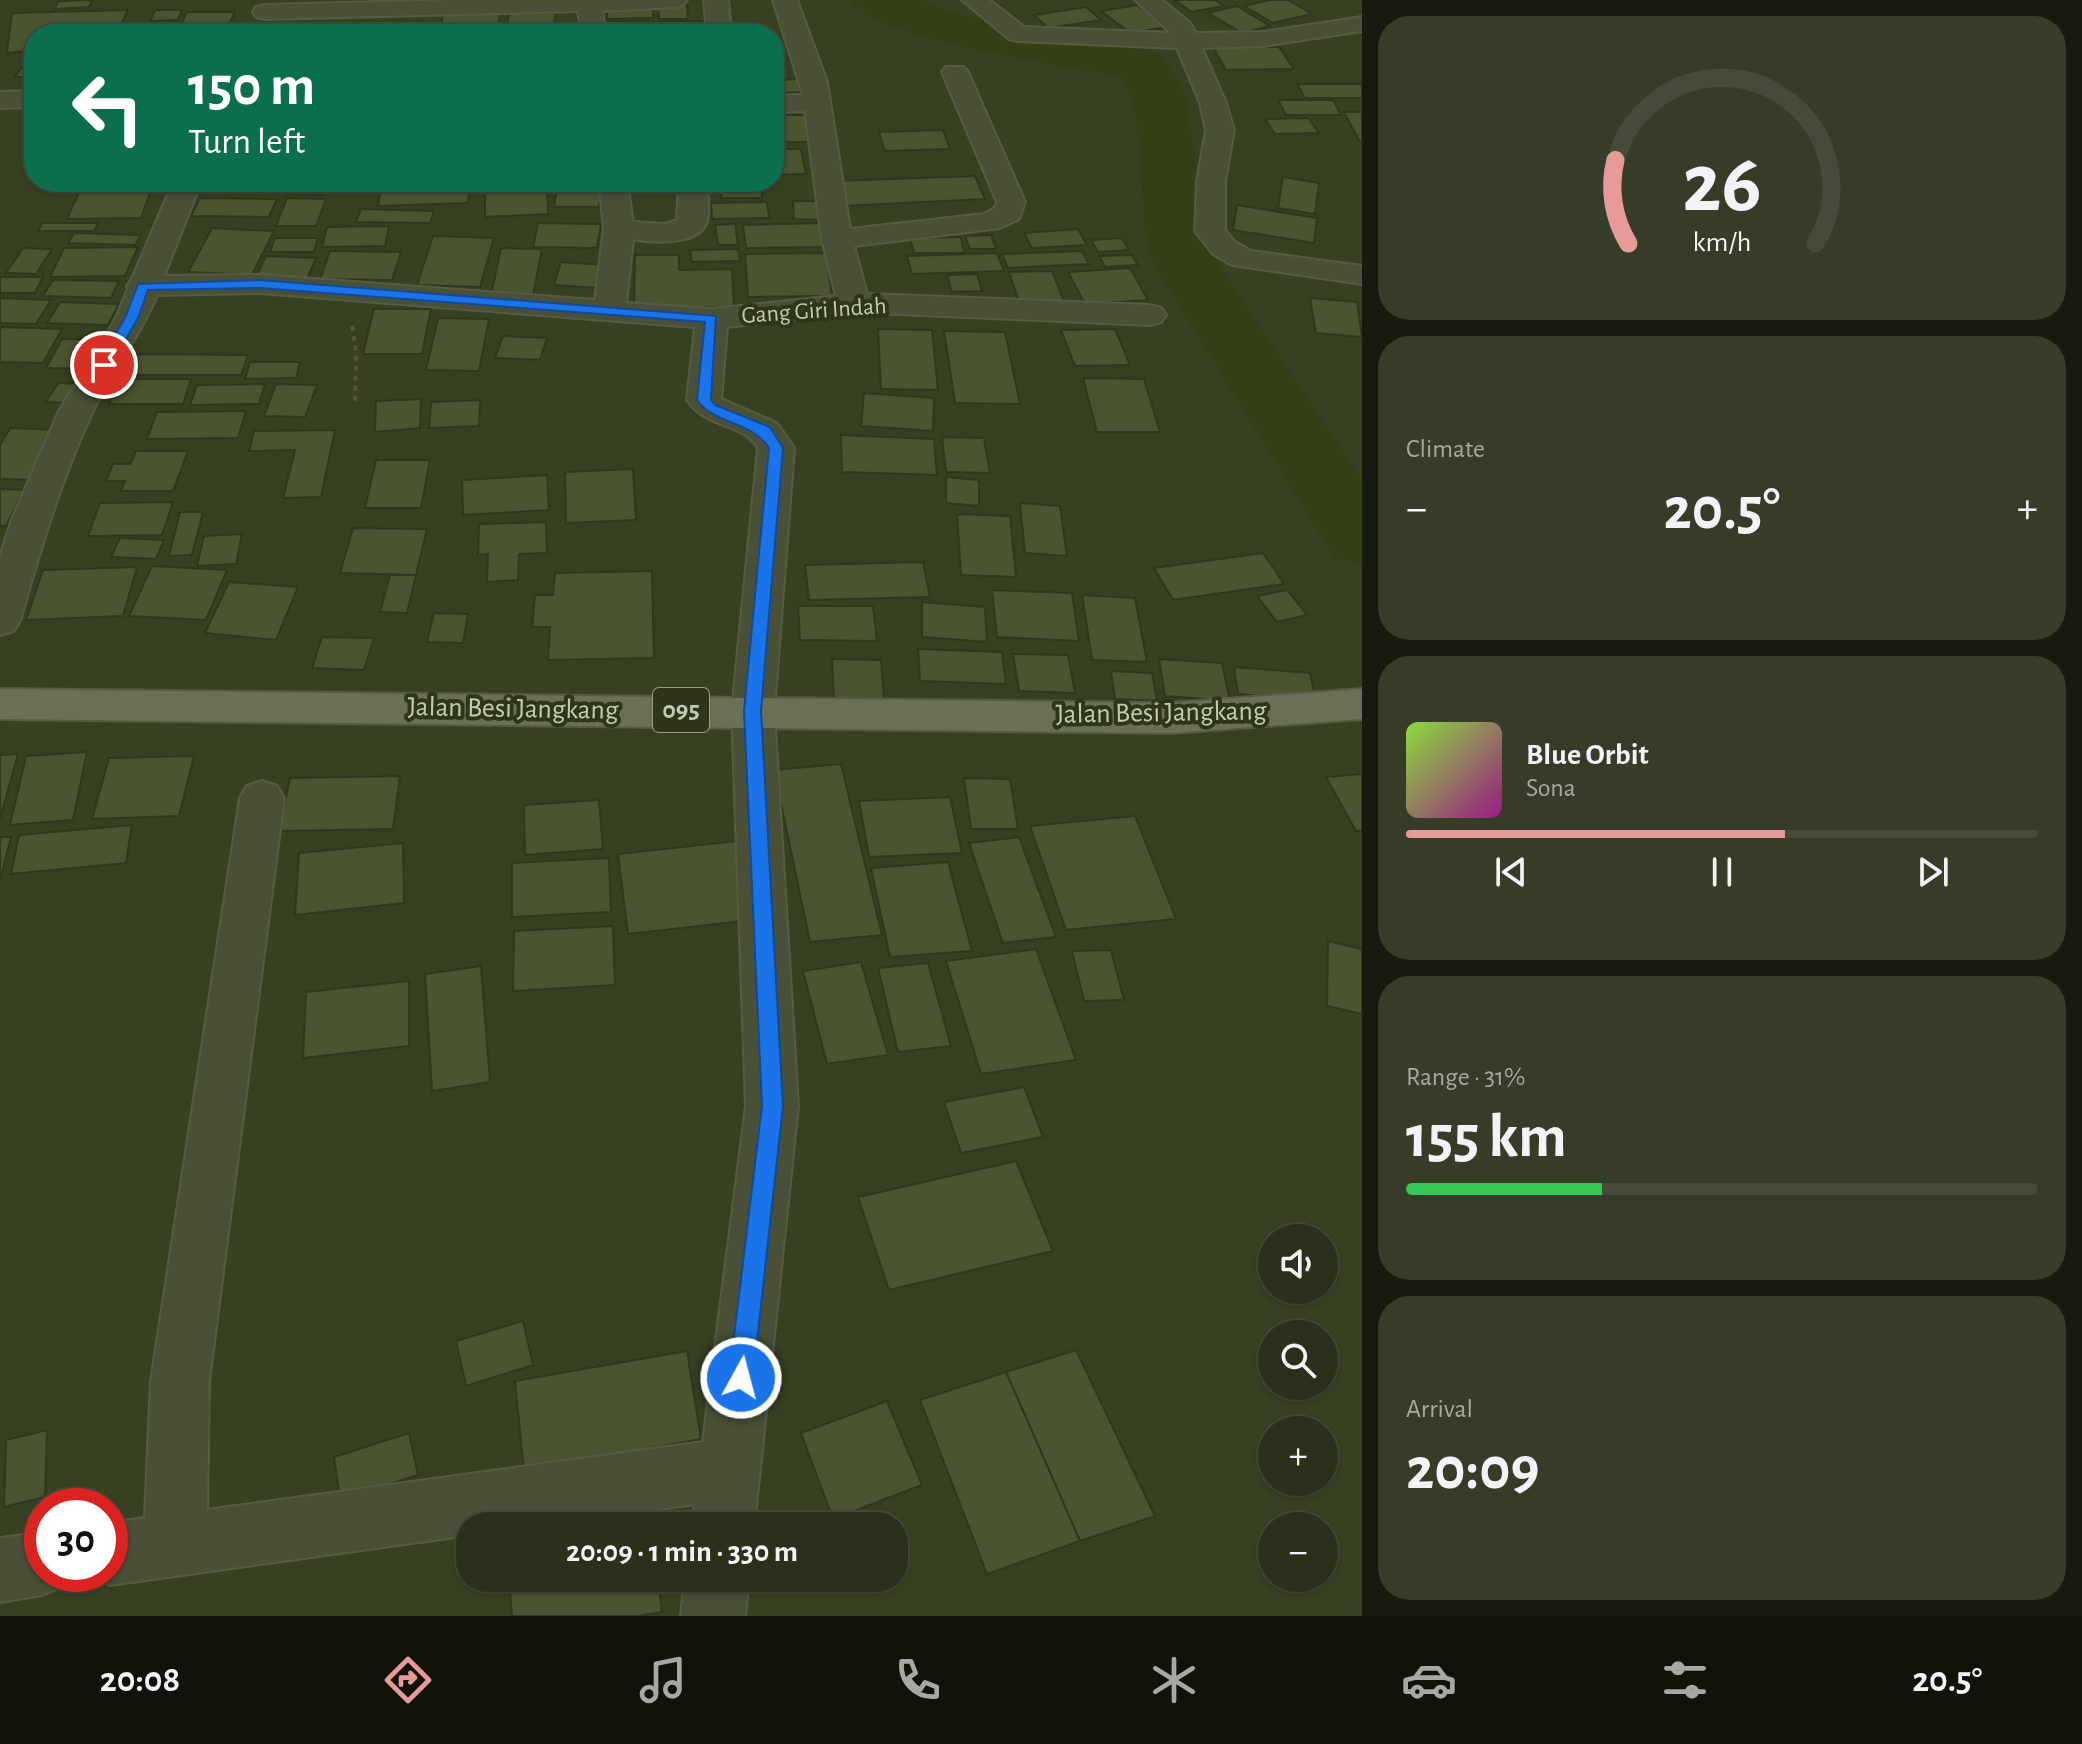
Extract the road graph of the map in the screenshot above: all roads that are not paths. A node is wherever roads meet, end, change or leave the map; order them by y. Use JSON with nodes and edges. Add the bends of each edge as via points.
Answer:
{"nodes":[{"id":1,"x":675,"y":0,"type":"edge"},
{"id":2,"x":716,"y":0,"type":"edge"},
{"id":3,"x":785,"y":0,"type":"edge"},
{"id":4,"x":974,"y":0,"type":"edge"},
{"id":5,"x":1147,"y":0,"type":"edge"},
{"id":6,"x":541,"y":2,"type":"edge"},
{"id":7,"x":589,"y":4,"type":"junction"},
{"id":8,"x":432,"y":8,"type":"junction"},
{"id":9,"x":264,"y":15,"type":"edge"},
{"id":10,"x":430,"y":24,"type":"edge"},
{"id":11,"x":592,"y":24,"type":"edge"},
{"id":12,"x":718,"y":24,"type":"edge"},
{"id":13,"x":1344,"y":27,"type":"edge"},
{"id":14,"x":1189,"y":41,"type":"junction"},
{"id":15,"x":955,"y":72,"type":"dead end"},
{"id":16,"x":24,"y":99,"type":"edge"},
{"id":17,"x":0,"y":100,"type":"edge"},
{"id":18,"x":817,"y":103,"type":"junction"},
{"id":19,"x":784,"y":104,"type":"edge"},
{"id":20,"x":183,"y":192,"type":"edge"},
{"id":21,"x":614,"y":192,"type":"edge"},
{"id":22,"x":693,"y":192,"type":"edge"},
{"id":23,"x":619,"y":228,"type":"junction"},
{"id":24,"x":837,"y":239,"type":"junction"},
{"id":25,"x":1362,"y":275,"type":"edge"},
{"id":26,"x":142,"y":286,"type":"junction"},
{"id":27,"x":854,"y":303,"type":"junction"},
{"id":28,"x":609,"y":311,"type":"junction"},
{"id":29,"x":1150,"y":315,"type":"dead end"},
{"id":30,"x":712,"y":319,"type":"junction"},
{"id":31,"x":0,"y":621,"type":"edge"},
{"id":32,"x":0,"y":704,"type":"edge"},
{"id":33,"x":1362,"y":704,"type":"edge"},
{"id":34,"x":753,"y":711,"type":"junction"},
{"id":35,"x":262,"y":798,"type":"dead end"},
{"id":36,"x":727,"y":1498,"type":"edge"},
{"id":37,"x":175,"y":1544,"type":"junction"},
{"id":38,"x":128,"y":1551,"type":"edge"},
{"id":39,"x":24,"y":1567,"type":"edge"},
{"id":40,"x":0,"y":1570,"type":"edge"},
{"id":41,"x":716,"y":1592,"type":"edge"},
{"id":42,"x":713,"y":1616,"type":"edge"}],
"edges":[{"from":1,"to":7,"type":"street"},
{"from":2,"to":12,"type":"street"},
{"from":3,"to":18,"type":"street"},
{"from":4,"to":14,"type":"street","via":[[1018,34]]},
{"from":5,"to":14,"type":"street"},
{"from":6,"to":7,"type":"street"},
{"from":6,"to":8,"type":"street"},
{"from":7,"to":11,"type":"street"},
{"from":8,"to":9,"type":"street"},
{"from":8,"to":10,"type":"street"},
{"from":13,"to":14,"type":"street","via":[[1264,39]]},
{"from":14,"to":25,"type":"street","via":[[1220,130],[1210,231],[1243,259]]},
{"from":15,"to":24,"type":"street","via":[[1011,202],[1009,213],[990,222]]},
{"from":16,"to":17,"type":"street"},
{"from":18,"to":19,"type":"street"},
{"from":18,"to":24,"type":"street"},
{"from":20,"to":26,"type":"street"},
{"from":21,"to":23,"type":"street"},
{"from":22,"to":23,"type":"street","via":[[692,224],[679,232],[663,235]]},
{"from":23,"to":28,"type":"street"},
{"from":24,"to":27,"type":"street"},
{"from":26,"to":28,"type":"street","name":"Gang Giri Indah","via":[[260,284]]},
{"from":26,"to":31,"type":"street","via":[[132,318],[70,425],[30,519]]},
{"from":27,"to":29,"type":"street","name":"Gang Giri Indah"},
{"from":27,"to":30,"type":"street","name":"Gang Giri Indah"},
{"from":28,"to":30,"type":"street","name":"Gang Giri Indah"},
{"from":30,"to":34,"type":"street","via":[[704,400],[710,408],[765,430],[776,448]]},
{"from":32,"to":34,"type":"main road","name":"Jalan Besi Jangkang","number":"095"},
{"from":33,"to":34,"type":"main road","name":"Jalan Besi Jangkang","number":"095","via":[[1171,718]]},
{"from":34,"to":36,"type":"street","via":[[772,1106]]},
{"from":35,"to":37,"type":"street","via":[[180,1381]]},
{"from":36,"to":37,"type":"street"},
{"from":37,"to":38,"type":"street"},
{"from":39,"to":40,"type":"street"},
{"from":41,"to":42,"type":"street"}]}
